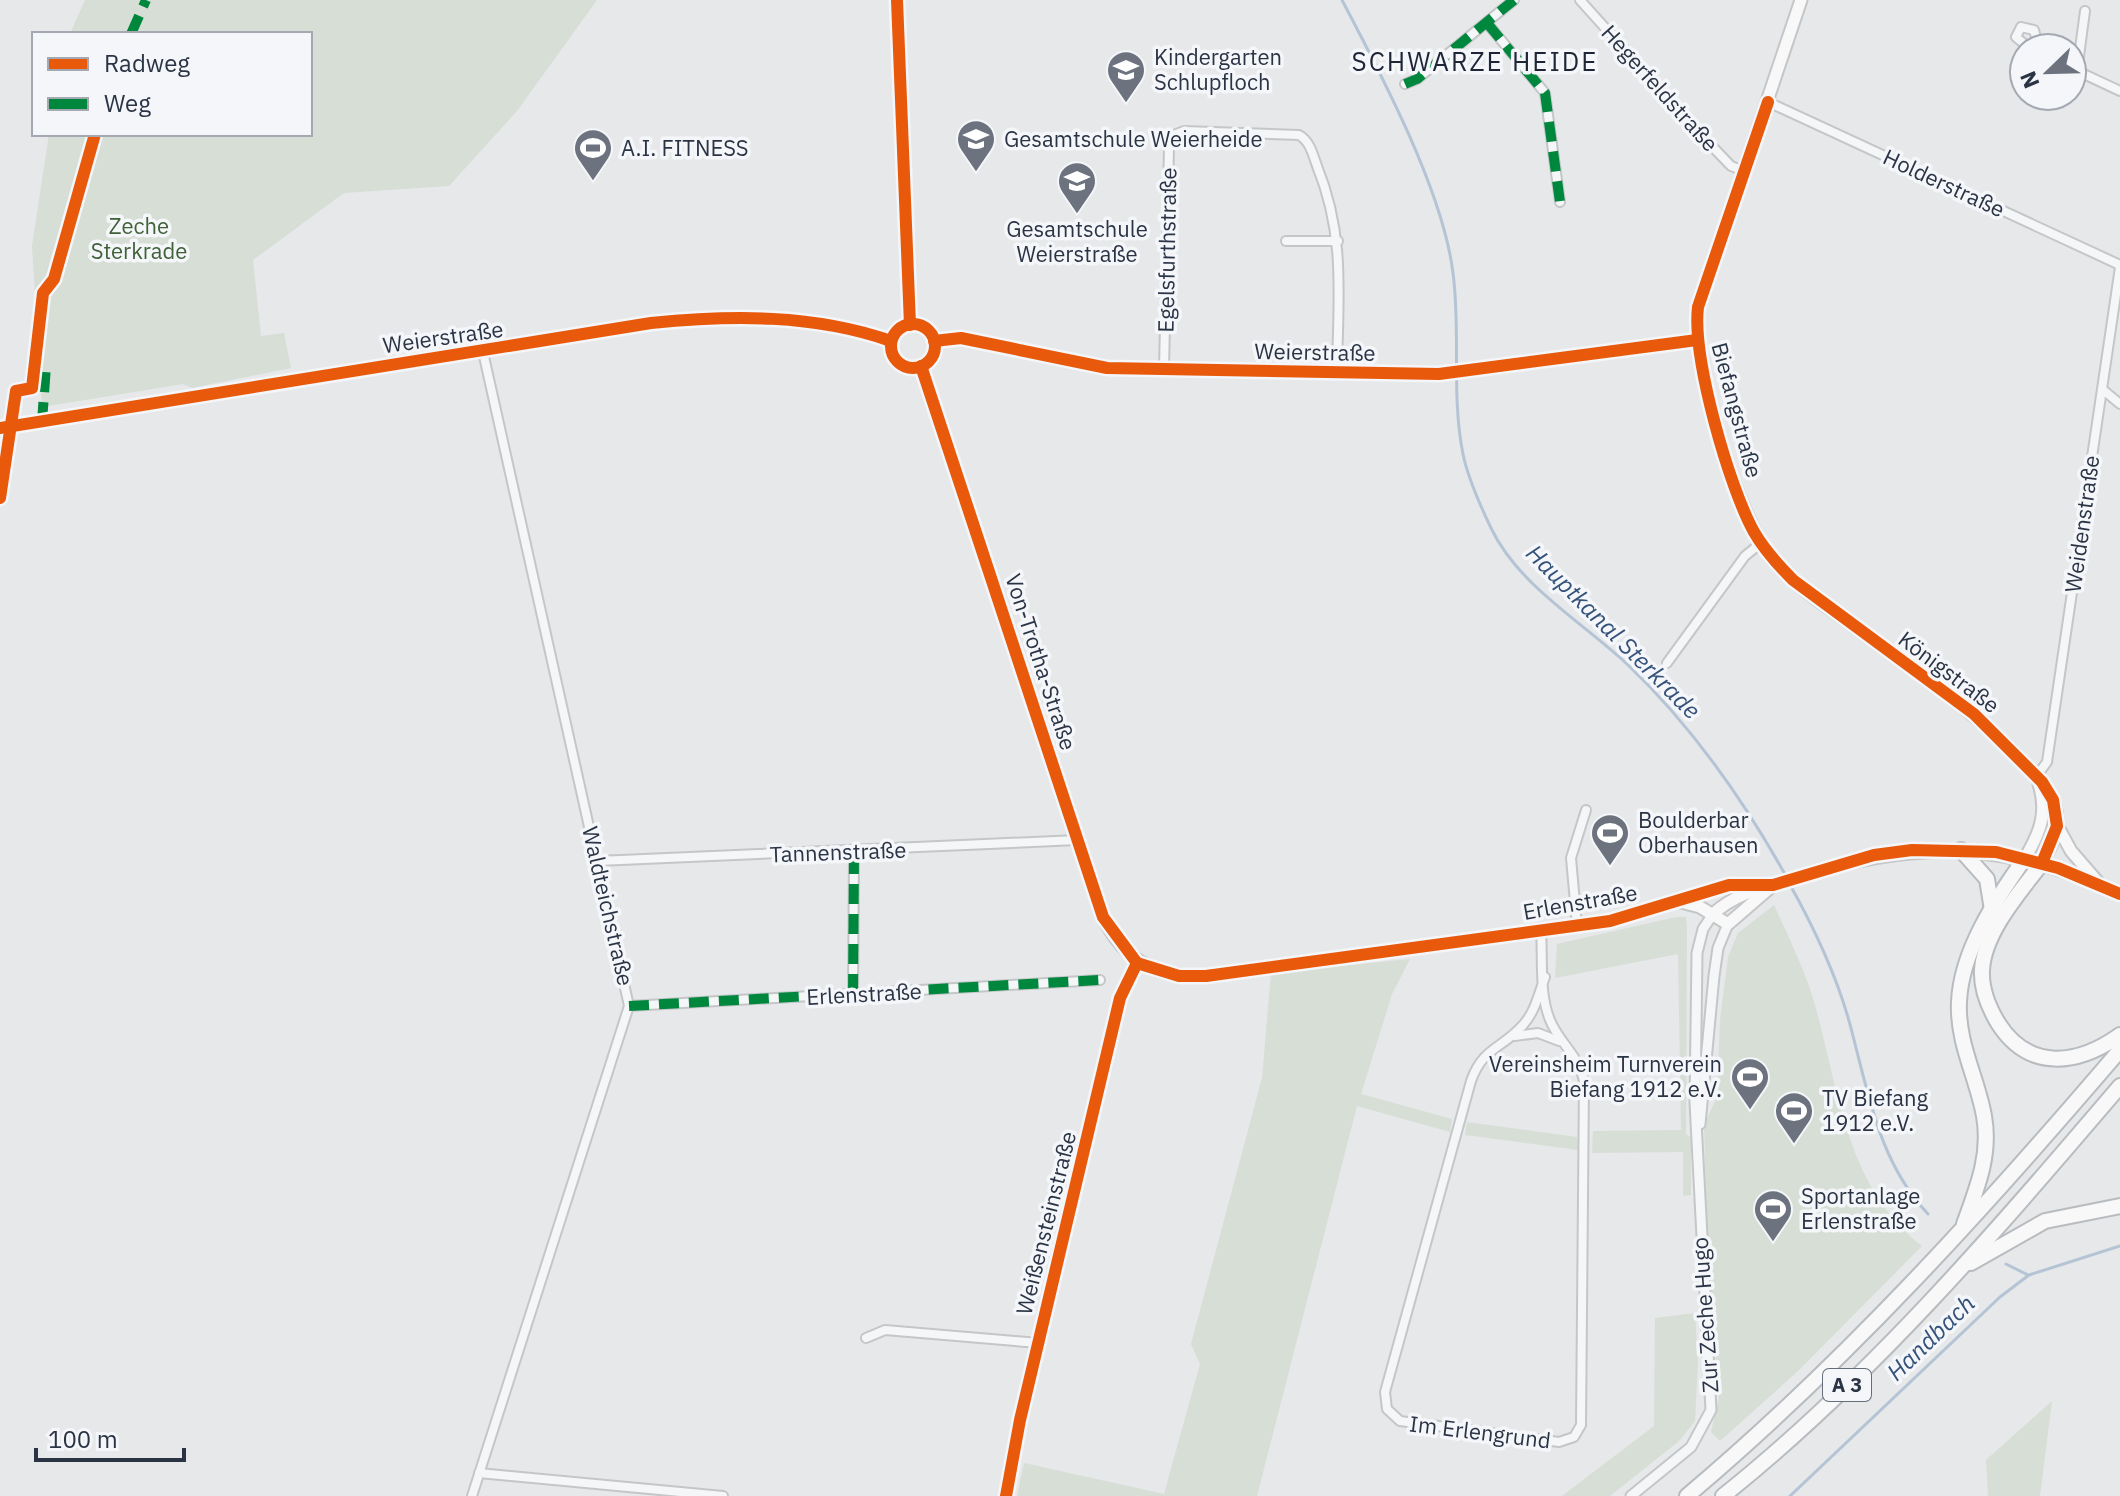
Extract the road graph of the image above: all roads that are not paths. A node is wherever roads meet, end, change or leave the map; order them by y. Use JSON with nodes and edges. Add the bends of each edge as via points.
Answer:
{"nodes":[{"id":1,"x":897,"y":0,"type":"edge"},
{"id":2,"x":1514,"y":0,"type":"edge"},
{"id":3,"x":1580,"y":0,"type":"edge"},
{"id":4,"x":1801,"y":0,"type":"edge"},
{"id":5,"x":2085,"y":11,"type":"dead end"},
{"id":6,"x":1487,"y":23,"type":"junction"},
{"id":7,"x":2018,"y":32,"type":"edge"},
{"id":8,"x":2035,"y":32,"type":"edge"},
{"id":9,"x":2081,"y":32,"type":"edge"},
{"id":10,"x":2088,"y":76,"type":"edge"},
{"id":11,"x":1405,"y":84,"type":"dead end"},
{"id":12,"x":2120,"y":91,"type":"edge"},
{"id":13,"x":1768,"y":102,"type":"junction"},
{"id":14,"x":1744,"y":171,"type":"junction"},
{"id":15,"x":1560,"y":202,"type":"dead end"},
{"id":16,"x":1286,"y":241,"type":"dead end"},
{"id":17,"x":1338,"y":241,"type":"junction"},
{"id":18,"x":2120,"y":266,"type":"edge"},
{"id":19,"x":910,"y":325,"type":"junction"},
{"id":20,"x":1697,"y":340,"type":"junction"},
{"id":21,"x":891,"y":341,"type":"junction"},
{"id":22,"x":934,"y":341,"type":"junction"},
{"id":23,"x":483,"y":352,"type":"junction"},
{"id":24,"x":921,"y":366,"type":"junction"},
{"id":25,"x":1164,"y":369,"type":"junction"},
{"id":26,"x":1337,"y":373,"type":"junction"},
{"id":27,"x":2102,"y":389,"type":"junction"},
{"id":28,"x":2120,"y":404,"type":"edge"},
{"id":29,"x":2,"y":428,"type":"edge"},
{"id":30,"x":1761,"y":543,"type":"junction"},
{"id":31,"x":1667,"y":663,"type":"dead end"},
{"id":32,"x":2036,"y":777,"type":"junction"},
{"id":33,"x":1586,"y":810,"type":"dead end"},
{"id":34,"x":2057,"y":826,"type":"junction"},
{"id":35,"x":1078,"y":840,"type":"junction"},
{"id":36,"x":1961,"y":850,"type":"junction"},
{"id":37,"x":854,"y":851,"type":"junction"},
{"id":38,"x":2025,"y":858,"type":"junction"},
{"id":39,"x":598,"y":861,"type":"junction"},
{"id":40,"x":2042,"y":863,"type":"junction"},
{"id":41,"x":2100,"y":884,"type":"junction"},
{"id":42,"x":1773,"y":885,"type":"junction"},
{"id":43,"x":2120,"y":894,"type":"edge"},
{"id":44,"x":1680,"y":902,"type":"junction"},
{"id":45,"x":1992,"y":912,"type":"junction"},
{"id":46,"x":1713,"y":914,"type":"junction"},
{"id":47,"x":1728,"y":924,"type":"junction"},
{"id":48,"x":1577,"y":925,"type":"junction"},
{"id":49,"x":1541,"y":931,"type":"junction"},
{"id":50,"x":1137,"y":963,"type":"junction"},
{"id":51,"x":1545,"y":977,"type":"junction"},
{"id":52,"x":1100,"y":980,"type":"dead end"},
{"id":53,"x":853,"y":994,"type":"junction"},
{"id":54,"x":629,"y":1006,"type":"junction"},
{"id":55,"x":2120,"y":1035,"type":"edge"},
{"id":56,"x":1508,"y":1038,"type":"junction"},
{"id":57,"x":1564,"y":1043,"type":"junction"},
{"id":58,"x":2120,"y":1050,"type":"edge"},
{"id":59,"x":2120,"y":1086,"type":"edge"},
{"id":60,"x":1697,"y":1148,"type":"junction"},
{"id":61,"x":2120,"y":1206,"type":"edge"},
{"id":62,"x":1961,"y":1231,"type":"junction"},
{"id":63,"x":1954,"y":1274,"type":"junction"},
{"id":64,"x":866,"y":1338,"type":"dead end"},
{"id":65,"x":1038,"y":1343,"type":"junction"},
{"id":66,"x":479,"y":1473,"type":"junction"},
{"id":67,"x":684,"y":1494,"type":"edge"},
{"id":68,"x":472,"y":1496,"type":"edge"},
{"id":69,"x":723,"y":1496,"type":"edge"},
{"id":70,"x":1006,"y":1496,"type":"edge"},
{"id":71,"x":1631,"y":1496,"type":"edge"},
{"id":72,"x":1687,"y":1496,"type":"edge"},
{"id":73,"x":1723,"y":1496,"type":"edge"}],
"edges":[{"from":1,"to":19,"type":"street"},
{"from":2,"to":6,"type":"street"},
{"from":3,"to":14,"type":"street","name":"Hegerfeldstraße","via":[[1707,141],[1731,166]]},
{"from":4,"to":13,"type":"main road","name":"Biefangstraße"},
{"from":5,"to":9,"type":"street"},
{"from":6,"to":11,"type":"street"},
{"from":6,"to":15,"type":"street","via":[[1545,93]]},
{"from":7,"to":8,"type":"street","via":[[2021,27]]},
{"from":10,"to":12,"type":"street"},
{"from":13,"to":14,"type":"main road","name":"Biefangstraße"},
{"from":13,"to":18,"type":"street","name":"Holderstraße"},
{"from":14,"to":20,"type":"main road","name":"Biefangstraße","via":[[1698,307]]},
{"from":16,"to":17,"type":"street"},
{"from":17,"to":25,"type":"street","name":"Egelsfurthstraße","via":[[1332,204],[1310,148],[1299,135],[1176,134],[1169,147]]},
{"from":17,"to":26,"type":"street"},
{"from":18,"to":27,"type":"street","name":"Weidenstraße"},
{"from":19,"to":21,"type":"main road"},
{"from":19,"to":22,"type":"main road","via":[[923,328]]},
{"from":20,"to":26,"type":"street","name":"Weierstraße","via":[[1462,372]]},
{"from":20,"to":30,"type":"main road","name":"Biefangstraße","via":[[1735,486]]},
{"from":21,"to":23,"type":"main road","name":"Weierstraße","via":[[811,322],[705,318]]},
{"from":21,"to":24,"type":"main road","via":[[898,363]]},
{"from":22,"to":24,"type":"main road","via":[[932,356]]},
{"from":22,"to":25,"type":"street","name":"Weierstraße","via":[[961,338],[1107,368]]},
{"from":23,"to":29,"type":"main road","name":"Weierstraße"},
{"from":23,"to":39,"type":"street","name":"Waldteichstraße"},
{"from":24,"to":35,"type":"main road","name":"Von-Trotha-Straße"},
{"from":25,"to":26,"type":"street","name":"Weierstraße"},
{"from":27,"to":28,"type":"street"},
{"from":27,"to":32,"type":"street","name":"Weidenstraße","via":[[2047,762]]},
{"from":30,"to":31,"type":"street","via":[[1745,556]]},
{"from":30,"to":32,"type":"main road","name":"Königstraße","via":[[1801,587],[1974,714]]},
{"from":32,"to":34,"type":"main road","name":"Königstraße","via":[[2053,800]]},
{"from":32,"to":38,"type":"main road","via":[[2044,815]]},
{"from":33,"to":48,"type":"street","via":[[1571,858]]},
{"from":34,"to":40,"type":"main road"},
{"from":34,"to":41,"type":"main road","name":"Königstraße"},
{"from":35,"to":37,"type":"street","name":"Tannenstraße"},
{"from":35,"to":50,"type":"main road","name":"Von-Trotha-Straße","via":[[1103,917]]},
{"from":36,"to":38,"type":"main road","name":"Erlenstraße"},
{"from":36,"to":42,"type":"main road","name":"Erlenstraße","via":[[1874,855]]},
{"from":36,"to":45,"type":"highway","via":[[1987,879]]},
{"from":37,"to":39,"type":"street","name":"Tannenstraße"},
{"from":37,"to":53,"type":"street"},
{"from":38,"to":40,"type":"main road"},
{"from":38,"to":45,"type":"highway"},
{"from":39,"to":54,"type":"street","name":"Waldteichstraße"},
{"from":40,"to":41,"type":"main road"},
{"from":40,"to":55,"type":"highway","via":[[2017,895],[1985,954],[1984,986],[1994,1016],[2017,1046],[2048,1060],[2080,1057]]},
{"from":41,"to":43,"type":"main road"},
{"from":42,"to":44,"type":"main road","name":"Erlenstraße","via":[[1729,885]]},
{"from":42,"to":46,"type":"main road","name":"Erlenstraße","via":[[1745,893]]},
{"from":42,"to":47,"type":"main road","name":"Erlenstraße"},
{"from":44,"to":46,"type":"main road"},
{"from":44,"to":48,"type":"main road","name":"Erlenstraße"},
{"from":45,"to":62,"type":"highway","via":[[1970,954],[1960,989],[1962,1040],[1982,1104],[1986,1142],[1982,1173]]},
{"from":46,"to":47,"type":"main road"},
{"from":46,"to":60,"type":"street","name":"Zur Zeche Hugo","via":[[1697,953]]},
{"from":47,"to":60,"type":"street","name":"Zur Zeche Hugo","via":[[1714,976]]},
{"from":48,"to":49,"type":"main road","name":"Erlenstraße"},
{"from":49,"to":50,"type":"main road","name":"Erlenstraße","via":[[1206,976],[1179,976]]},
{"from":49,"to":51,"type":"street","name":"Im Erlengrund"},
{"from":50,"to":65,"type":"street","name":"Weißensteinstraße","via":[[1120,998]]},
{"from":51,"to":56,"type":"street","name":"Im Erlengrund","via":[[1530,1016]]},
{"from":51,"to":57,"type":"street","name":"Im Erlengrund","via":[[1547,1013]]},
{"from":52,"to":53,"type":"street","name":"Erlenstraße"},
{"from":53,"to":54,"type":"street","name":"Erlenstraße"},
{"from":54,"to":66,"type":"street","name":"Waldteichstraße"},
{"from":56,"to":57,"type":"street","via":[[1538,1033]]},
{"from":56,"to":57,"type":"street","name":"Im Erlengrund","via":[[1483,1057],[1471,1081],[1385,1401],[1400,1421],[1559,1442],[1574,1437],[1582,1421],[1584,1082],[1579,1063]]},
{"from":58,"to":62,"type":"highway","number":"A 3"},
{"from":59,"to":63,"type":"highway","number":"A 3"},
{"from":60,"to":71,"type":"street","name":"Zur Zeche Hugo","via":[[1711,1410],[1691,1447]]},
{"from":61,"to":63,"type":"highway","via":[[2045,1221]]},
{"from":62,"to":72,"type":"highway","number":"A 3","via":[[1838,1361]]},
{"from":63,"to":73,"type":"highway","number":"A 3","via":[[1853,1379]]},
{"from":64,"to":65,"type":"street","name":"Weißensteinstraße","via":[[885,1330]]},
{"from":65,"to":70,"type":"street","name":"Weißensteinstraße"},
{"from":66,"to":67,"type":"street"},
{"from":66,"to":68,"type":"street","name":"Waldteichstraße"},
{"from":67,"to":69,"type":"street"}]}
